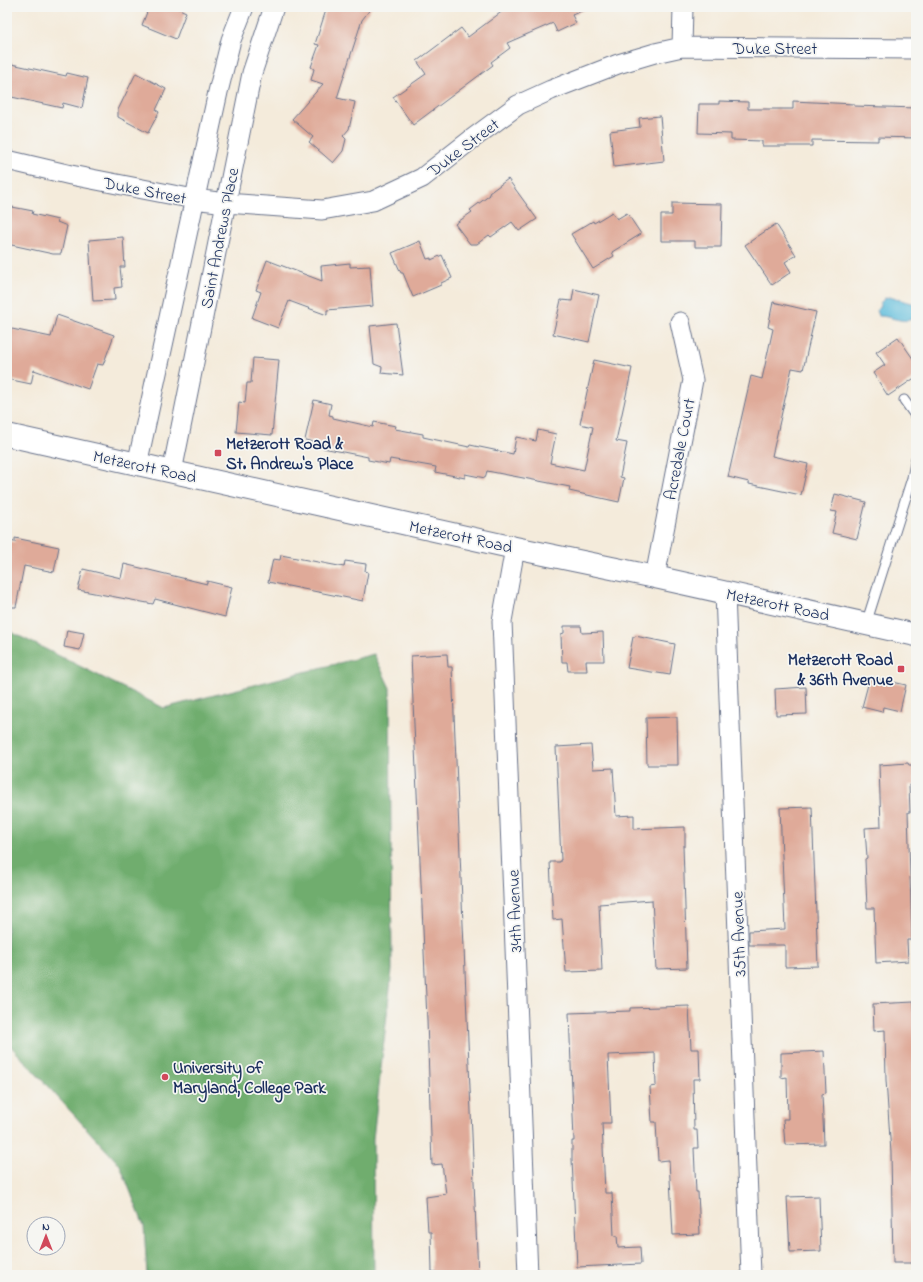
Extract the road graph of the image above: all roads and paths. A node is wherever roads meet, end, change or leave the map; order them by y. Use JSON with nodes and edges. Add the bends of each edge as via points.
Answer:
{"nodes":[{"id":1,"x":244,"y":7,"type":"edge"},
{"id":2,"x":274,"y":7,"type":"edge"},
{"id":3,"x":683,"y":7,"type":"edge"},
{"id":4,"x":682,"y":47,"type":"junction"},
{"id":5,"x":916,"y":49,"type":"edge"},
{"id":6,"x":7,"y":160,"type":"edge"},
{"id":7,"x":194,"y":199,"type":"junction"},
{"id":8,"x":226,"y":203,"type":"junction"},
{"id":9,"x":680,"y":322,"type":"dead end"},
{"id":10,"x":904,"y":400,"type":"dead end"},
{"id":11,"x":916,"y":417,"type":"edge"},
{"id":12,"x":7,"y":435,"type":"edge"},
{"id":13,"x":916,"y":458,"type":"edge"},
{"id":14,"x":137,"y":465,"type":"junction"},
{"id":15,"x":172,"y":472,"type":"junction"},
{"id":16,"x":515,"y":548,"type":"junction"},
{"id":17,"x":655,"y":577,"type":"junction"},
{"id":18,"x":725,"y":593,"type":"junction"},
{"id":19,"x":866,"y":624,"type":"junction"},
{"id":20,"x":916,"y":635,"type":"edge"},
{"id":21,"x":528,"y":1275,"type":"edge"},
{"id":22,"x":751,"y":1275,"type":"edge"}],
"edges":[{"from":1,"to":7,"type":"street","name":"Saint Andrews Place","via":[[231,40]]},
{"from":2,"to":8,"type":"street","name":"Saint Andrews Place","via":[[252,73]]},
{"from":3,"to":4,"type":"street"},
{"from":4,"to":5,"type":"street","name":"Duke Street"},
{"from":4,"to":8,"type":"street","name":"Duke Street","via":[[612,66],[518,105],[422,178],[373,201],[322,210]]},
{"from":6,"to":7,"type":"street","name":"Duke Street"},
{"from":7,"to":8,"type":"street","name":"Duke Street"},
{"from":7,"to":14,"type":"street","name":"Saint Andrews Place"},
{"from":8,"to":15,"type":"street","name":"Saint Andrews Place"},
{"from":9,"to":17,"type":"street","name":"Acredale Court","via":[[693,380]]},
{"from":10,"to":11,"type":"lane"},
{"from":12,"to":14,"type":"street","name":"Metzerott Road"},
{"from":13,"to":19,"type":"lane"},
{"from":14,"to":15,"type":"street","name":"Metzerott Road"},
{"from":15,"to":16,"type":"street","name":"Metzerott Road"},
{"from":16,"to":17,"type":"street","name":"Metzerott Road"},
{"from":16,"to":21,"type":"street","name":"34th Avenue","via":[[502,621]]},
{"from":17,"to":18,"type":"street","name":"Metzerott Road"},
{"from":18,"to":19,"type":"street","name":"Metzerott Road"},
{"from":18,"to":22,"type":"street","name":"35th Avenue"},
{"from":19,"to":20,"type":"street","name":"Metzerott Road"}]}
